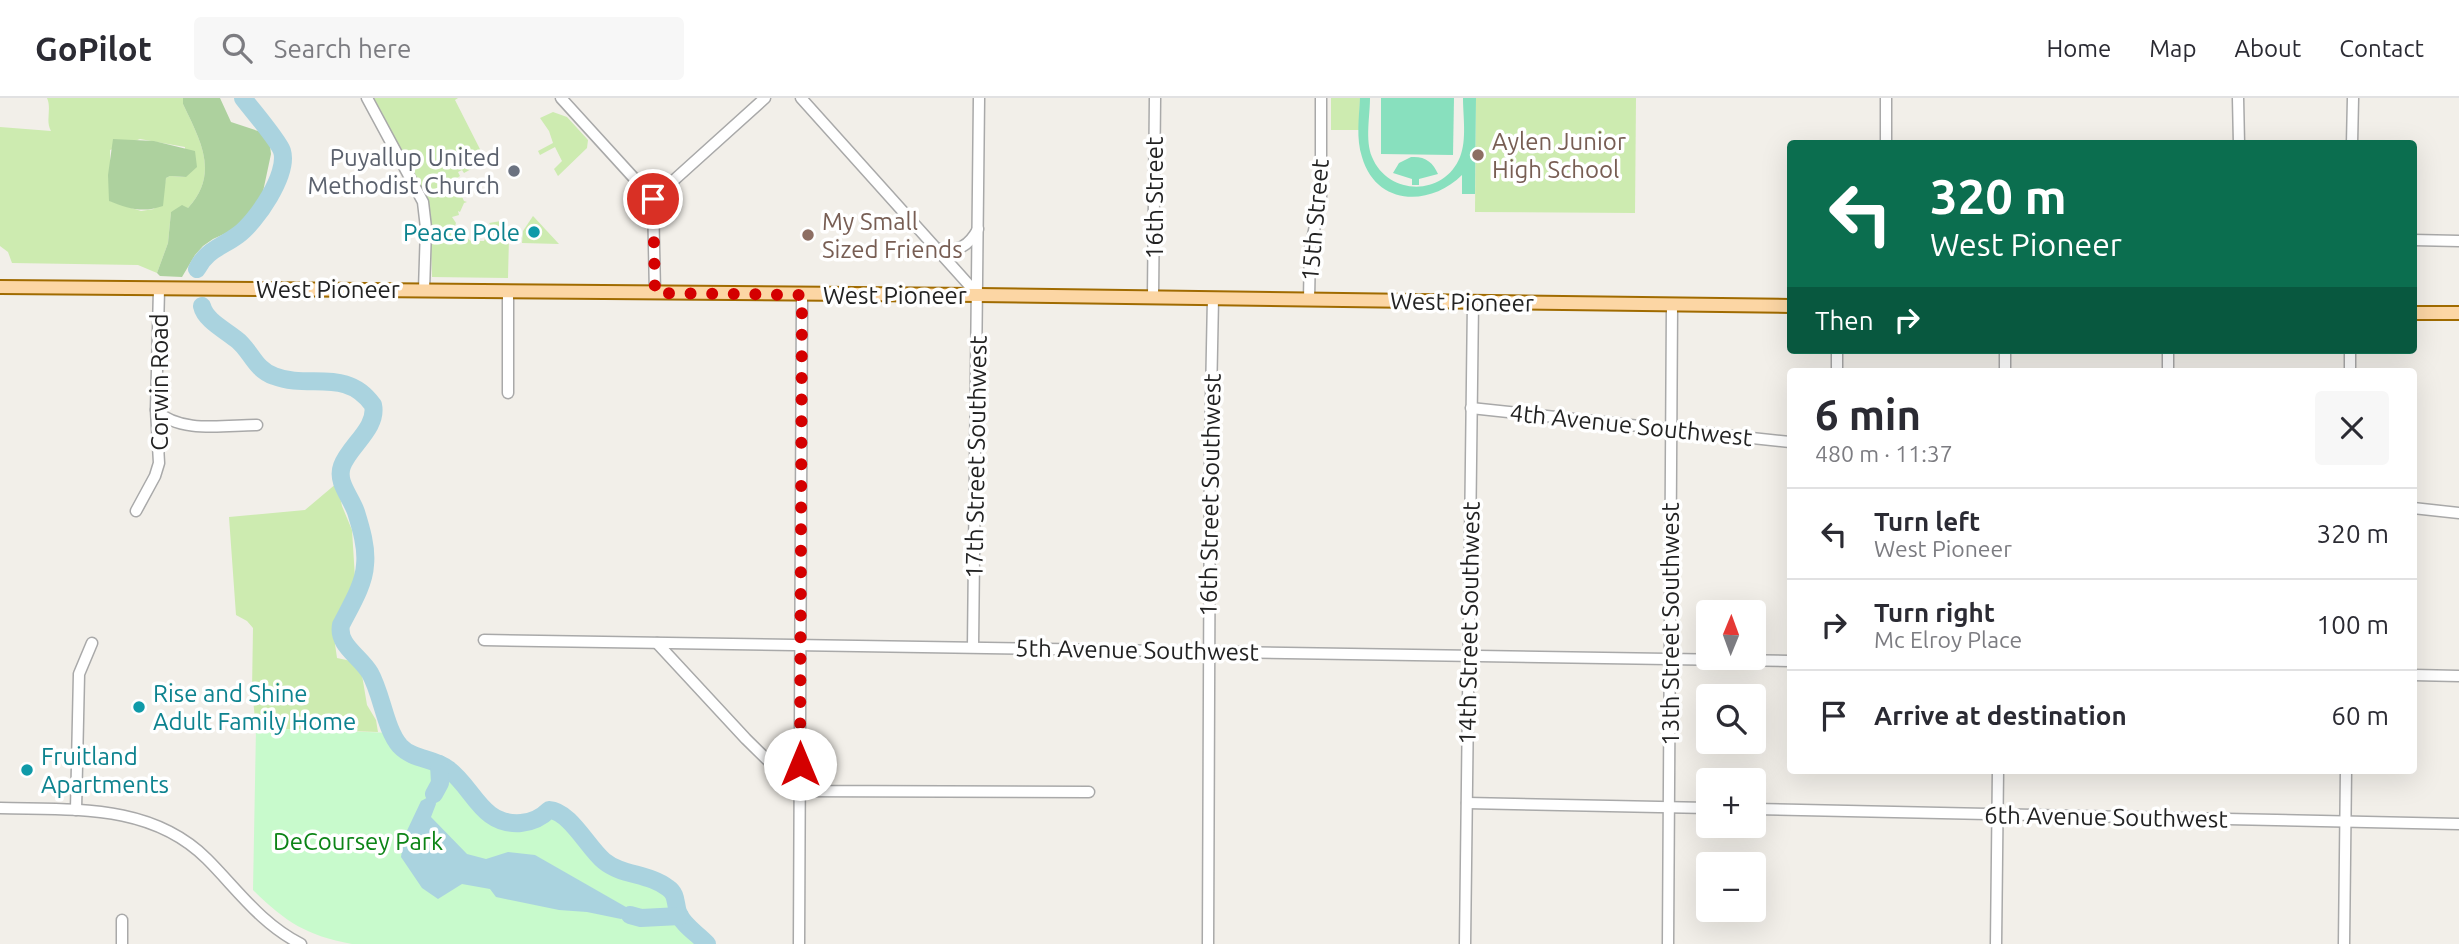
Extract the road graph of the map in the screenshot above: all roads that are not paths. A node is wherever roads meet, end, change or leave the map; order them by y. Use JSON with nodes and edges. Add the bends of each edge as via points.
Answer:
{"nodes":[{"id":1,"x":367,"y":98,"type":"edge"},
{"id":2,"x":561,"y":98,"type":"edge"},
{"id":3,"x":765,"y":98,"type":"edge"},
{"id":4,"x":979,"y":98,"type":"edge"},
{"id":5,"x":1154,"y":98,"type":"edge"},
{"id":6,"x":1321,"y":98,"type":"edge"},
{"id":7,"x":1886,"y":98,"type":"edge"},
{"id":8,"x":2238,"y":98,"type":"edge"},
{"id":9,"x":2353,"y":98,"type":"edge"},
{"id":10,"x":806,"y":101,"type":"edge"},
{"id":11,"x":1886,"y":140,"type":"edge"},
{"id":12,"x":2239,"y":140,"type":"edge"},
{"id":13,"x":2352,"y":140,"type":"edge"},
{"id":14,"x":653,"y":199,"type":"junction"},
{"id":15,"x":979,"y":225,"type":"junction"},
{"id":16,"x":2417,"y":240,"type":"edge"},
{"id":17,"x":2459,"y":241,"type":"edge"},
{"id":18,"x":939,"y":249,"type":"junction"},
{"id":19,"x":0,"y":287,"type":"edge"},
{"id":20,"x":159,"y":289,"type":"junction"},
{"id":21,"x":424,"y":290,"type":"junction"},
{"id":22,"x":508,"y":292,"type":"junction"},
{"id":23,"x":655,"y":293,"type":"junction"},
{"id":24,"x":802,"y":295,"type":"junction"},
{"id":25,"x":978,"y":295,"type":"junction"},
{"id":26,"x":1153,"y":297,"type":"junction"},
{"id":27,"x":1213,"y":298,"type":"junction"},
{"id":28,"x":1309,"y":300,"type":"junction"},
{"id":29,"x":1473,"y":301,"type":"junction"},
{"id":30,"x":1672,"y":305,"type":"junction"},
{"id":31,"x":1787,"y":306,"type":"edge"},
{"id":32,"x":2417,"y":313,"type":"edge"},
{"id":33,"x":2459,"y":313,"type":"edge"},
{"id":34,"x":508,"y":393,"type":"dead end"},
{"id":35,"x":1471,"y":408,"type":"junction"},
{"id":36,"x":156,"y":410,"type":"junction"},
{"id":37,"x":257,"y":425,"type":"dead end"},
{"id":38,"x":1671,"y":429,"type":"junction"},
{"id":39,"x":1787,"y":442,"type":"edge"},
{"id":40,"x":2417,"y":508,"type":"edge"},
{"id":41,"x":136,"y":511,"type":"dead end"},
{"id":42,"x":2459,"y":513,"type":"edge"},
{"id":43,"x":484,"y":640,"type":"dead end"},
{"id":44,"x":92,"y":643,"type":"dead end"},
{"id":45,"x":657,"y":643,"type":"junction"},
{"id":46,"x":800,"y":645,"type":"junction"},
{"id":47,"x":973,"y":647,"type":"junction"},
{"id":48,"x":1210,"y":651,"type":"junction"},
{"id":49,"x":1469,"y":655,"type":"junction"},
{"id":50,"x":1670,"y":659,"type":"junction"},
{"id":51,"x":1787,"y":661,"type":"edge"},
{"id":52,"x":2417,"y":675,"type":"edge"},
{"id":53,"x":2459,"y":676,"type":"edge"},
{"id":54,"x":1998,"y":774,"type":"edge"},
{"id":55,"x":2346,"y":774,"type":"edge"},
{"id":56,"x":800,"y":791,"type":"junction"},
{"id":57,"x":1089,"y":792,"type":"dead end"},
{"id":58,"x":1467,"y":803,"type":"junction"},
{"id":59,"x":1668,"y":807,"type":"junction"},
{"id":60,"x":0,"y":808,"type":"edge"},
{"id":61,"x":1696,"y":808,"type":"edge"},
{"id":62,"x":1766,"y":809,"type":"edge"},
{"id":63,"x":75,"y":810,"type":"junction"},
{"id":64,"x":1998,"y":815,"type":"junction"},
{"id":65,"x":2346,"y":822,"type":"junction"},
{"id":66,"x":2459,"y":824,"type":"edge"},
{"id":67,"x":122,"y":920,"type":"dead end"},
{"id":68,"x":122,"y":944,"type":"edge"},
{"id":69,"x":301,"y":944,"type":"edge"},
{"id":70,"x":799,"y":944,"type":"edge"},
{"id":71,"x":1208,"y":944,"type":"edge"},
{"id":72,"x":1465,"y":944,"type":"edge"},
{"id":73,"x":1668,"y":944,"type":"edge"},
{"id":74,"x":1996,"y":944,"type":"edge"},
{"id":75,"x":2344,"y":944,"type":"edge"}],
"edges":[{"from":1,"to":21,"type":"street","via":[[423,202]]},
{"from":2,"to":14,"type":"street"},
{"from":3,"to":14,"type":"street"},
{"from":4,"to":15,"type":"street","name":"17th Street Southwest"},
{"from":5,"to":26,"type":"street","name":"16th Street"},
{"from":6,"to":28,"type":"street","name":"15th Street","via":[[1321,201],[1310,248]]},
{"from":7,"to":11,"type":"street"},
{"from":8,"to":12,"type":"street"},
{"from":9,"to":13,"type":"street"},
{"from":10,"to":18,"type":"street"},
{"from":14,"to":23,"type":"street"},
{"from":15,"to":18,"type":"street","via":[[964,247]]},
{"from":15,"to":25,"type":"street","name":"17th Street Southwest"},
{"from":16,"to":17,"type":"street"},
{"from":18,"to":25,"type":"street"},
{"from":19,"to":20,"type":"main road","name":"West Pioneer"},
{"from":20,"to":21,"type":"main road","name":"West Pioneer"},
{"from":20,"to":36,"type":"street","name":"Corwin Road"},
{"from":21,"to":22,"type":"main road","name":"West Pioneer"},
{"from":22,"to":23,"type":"main road","name":"West Pioneer"},
{"from":22,"to":34,"type":"street"},
{"from":23,"to":24,"type":"main road","name":"West Pioneer"},
{"from":24,"to":25,"type":"main road","name":"West Pioneer"},
{"from":24,"to":46,"type":"street"},
{"from":25,"to":26,"type":"main road","name":"West Pioneer"},
{"from":25,"to":47,"type":"street","name":"17th Street Southwest"},
{"from":26,"to":27,"type":"main road","name":"West Pioneer"},
{"from":27,"to":28,"type":"main road","name":"West Pioneer"},
{"from":27,"to":48,"type":"street","name":"16th Street Southwest"},
{"from":28,"to":29,"type":"main road","name":"West Pioneer"},
{"from":29,"to":30,"type":"main road","name":"West Pioneer"},
{"from":29,"to":35,"type":"street","name":"14th Street Southwest"},
{"from":30,"to":31,"type":"main road","name":"West Pioneer"},
{"from":30,"to":38,"type":"street","name":"13th Street Southwest"},
{"from":32,"to":33,"type":"main road"},
{"from":35,"to":38,"type":"street","name":"4th Avenue Southwest"},
{"from":35,"to":49,"type":"street","name":"14th Street Southwest"},
{"from":36,"to":37,"type":"street","via":[[189,426]]},
{"from":36,"to":41,"type":"street","name":"Corwin Road","via":[[159,463]]},
{"from":38,"to":39,"type":"street","name":"4th Avenue Southwest"},
{"from":38,"to":50,"type":"street","name":"13th Street Southwest"},
{"from":40,"to":42,"type":"street"},
{"from":43,"to":45,"type":"street","name":"5th Avenue Southwest"},
{"from":44,"to":63,"type":"street","via":[[79,674]]},
{"from":45,"to":46,"type":"street","name":"5th Avenue Southwest"},
{"from":45,"to":56,"type":"street"},
{"from":46,"to":47,"type":"street","name":"5th Avenue Southwest"},
{"from":46,"to":56,"type":"street"},
{"from":47,"to":48,"type":"street","name":"5th Avenue Southwest"},
{"from":48,"to":49,"type":"street","name":"5th Avenue Southwest"},
{"from":48,"to":71,"type":"street","name":"16th Street Southwest"},
{"from":49,"to":50,"type":"street","name":"5th Avenue Southwest"},
{"from":49,"to":58,"type":"street","name":"14th Street Southwest"},
{"from":50,"to":51,"type":"street","name":"5th Avenue Southwest"},
{"from":50,"to":59,"type":"street","name":"13th Street Southwest"},
{"from":52,"to":53,"type":"street"},
{"from":54,"to":64,"type":"street"},
{"from":55,"to":65,"type":"street"},
{"from":56,"to":57,"type":"street"},
{"from":56,"to":70,"type":"street"},
{"from":58,"to":59,"type":"street"},
{"from":58,"to":72,"type":"street","name":"14th Street Southwest"},
{"from":59,"to":61,"type":"street"},
{"from":59,"to":73,"type":"street","name":"13th Street Southwest"},
{"from":60,"to":63,"type":"street"},
{"from":62,"to":64,"type":"street","name":"6th Avenue Southwest"},
{"from":63,"to":69,"type":"street","via":[[139,819],[180,837],[268,923]]},
{"from":64,"to":65,"type":"street","name":"6th Avenue Southwest"},
{"from":64,"to":74,"type":"street"},
{"from":65,"to":66,"type":"street","name":"6th Avenue Southwest"},
{"from":65,"to":75,"type":"street"},
{"from":67,"to":68,"type":"street"}]}
